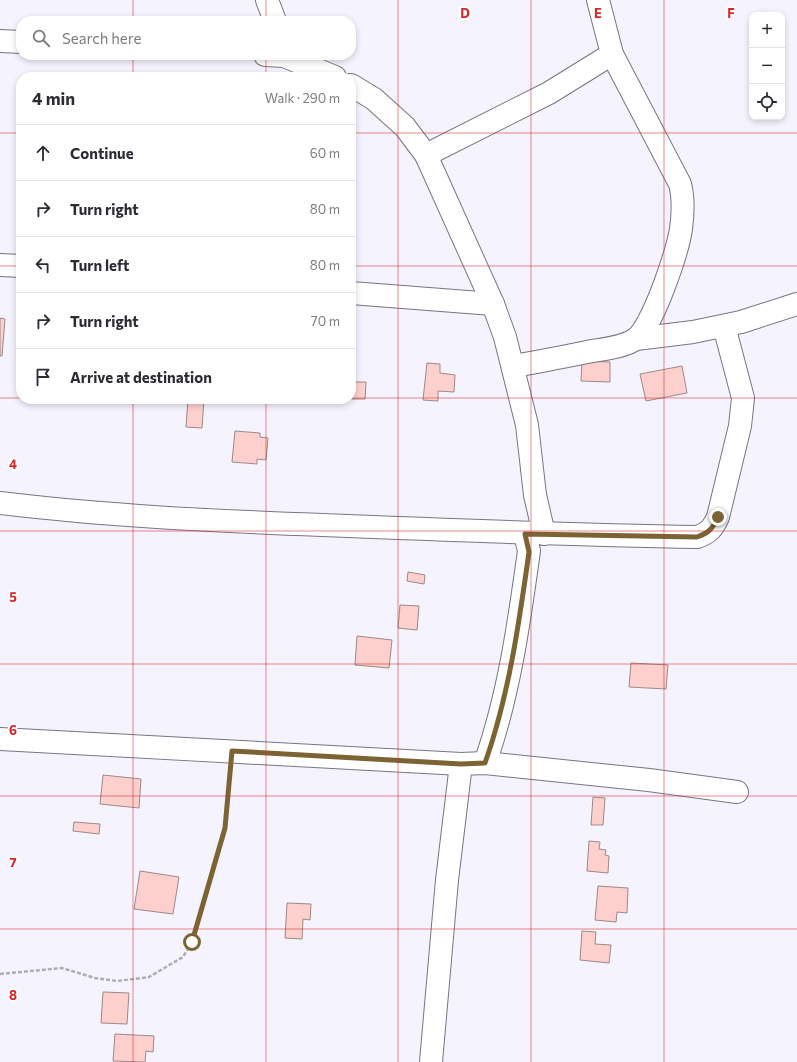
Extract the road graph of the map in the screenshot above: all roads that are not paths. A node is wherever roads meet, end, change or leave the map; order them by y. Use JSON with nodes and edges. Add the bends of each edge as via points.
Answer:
{"nodes":[{"id":1,"x":267,"y":0,"type":"edge"},
{"id":2,"x":598,"y":0,"type":"edge"},
{"id":3,"x":273,"y":16,"type":"edge"},
{"id":4,"x":0,"y":41,"type":"edge"},
{"id":5,"x":16,"y":42,"type":"edge"},
{"id":6,"x":612,"y":54,"type":"junction"},
{"id":7,"x":291,"y":60,"type":"edge"},
{"id":8,"x":322,"y":72,"type":"edge"},
{"id":9,"x":356,"y":88,"type":"edge"},
{"id":10,"x":426,"y":155,"type":"junction"},
{"id":11,"x":0,"y":265,"type":"edge"},
{"id":12,"x":16,"y":266,"type":"edge"},
{"id":13,"x":356,"y":293,"type":"edge"},
{"id":14,"x":493,"y":304,"type":"junction"},
{"id":15,"x":797,"y":304,"type":"edge"},
{"id":16,"x":724,"y":326,"type":"junction"},
{"id":17,"x":636,"y":339,"type":"junction"},
{"id":18,"x":513,"y":366,"type":"junction"},
{"id":19,"x":0,"y":504,"type":"edge"},
{"id":20,"x":535,"y":534,"type":"junction"},
{"id":21,"x":0,"y":739,"type":"edge"},
{"id":22,"x":485,"y":763,"type":"junction"},
{"id":23,"x":461,"y":764,"type":"junction"},
{"id":24,"x":737,"y":792,"type":"dead end"},
{"id":25,"x":431,"y":1062,"type":"edge"}],
"edges":[{"from":1,"to":3,"type":"street"},
{"from":2,"to":6,"type":"street"},
{"from":4,"to":5,"type":"street"},
{"from":6,"to":10,"type":"street","via":[[549,93]]},
{"from":6,"to":17,"type":"street","via":[[680,184],[683,202],[676,253],[652,316]]},
{"from":7,"to":8,"type":"street"},
{"from":9,"to":10,"type":"street","via":[[374,99],[406,127]]},
{"from":10,"to":14,"type":"street"},
{"from":11,"to":12,"type":"street"},
{"from":13,"to":14,"type":"street"},
{"from":14,"to":18,"type":"street"},
{"from":15,"to":16,"type":"street"},
{"from":16,"to":17,"type":"street"},
{"from":16,"to":20,"type":"street","via":[[743,398],[740,426],[714,527],[708,533],[697,537]]},
{"from":17,"to":18,"type":"street","via":[[611,348]]},
{"from":18,"to":20,"type":"street","via":[[527,425]]},
{"from":19,"to":20,"type":"street","via":[[183,520]]},
{"from":20,"to":22,"type":"street","via":[[529,552],[499,725]]},
{"from":21,"to":23,"type":"street"},
{"from":22,"to":23,"type":"street"},
{"from":22,"to":24,"type":"street"},
{"from":23,"to":25,"type":"street","via":[[447,880]]}]}
